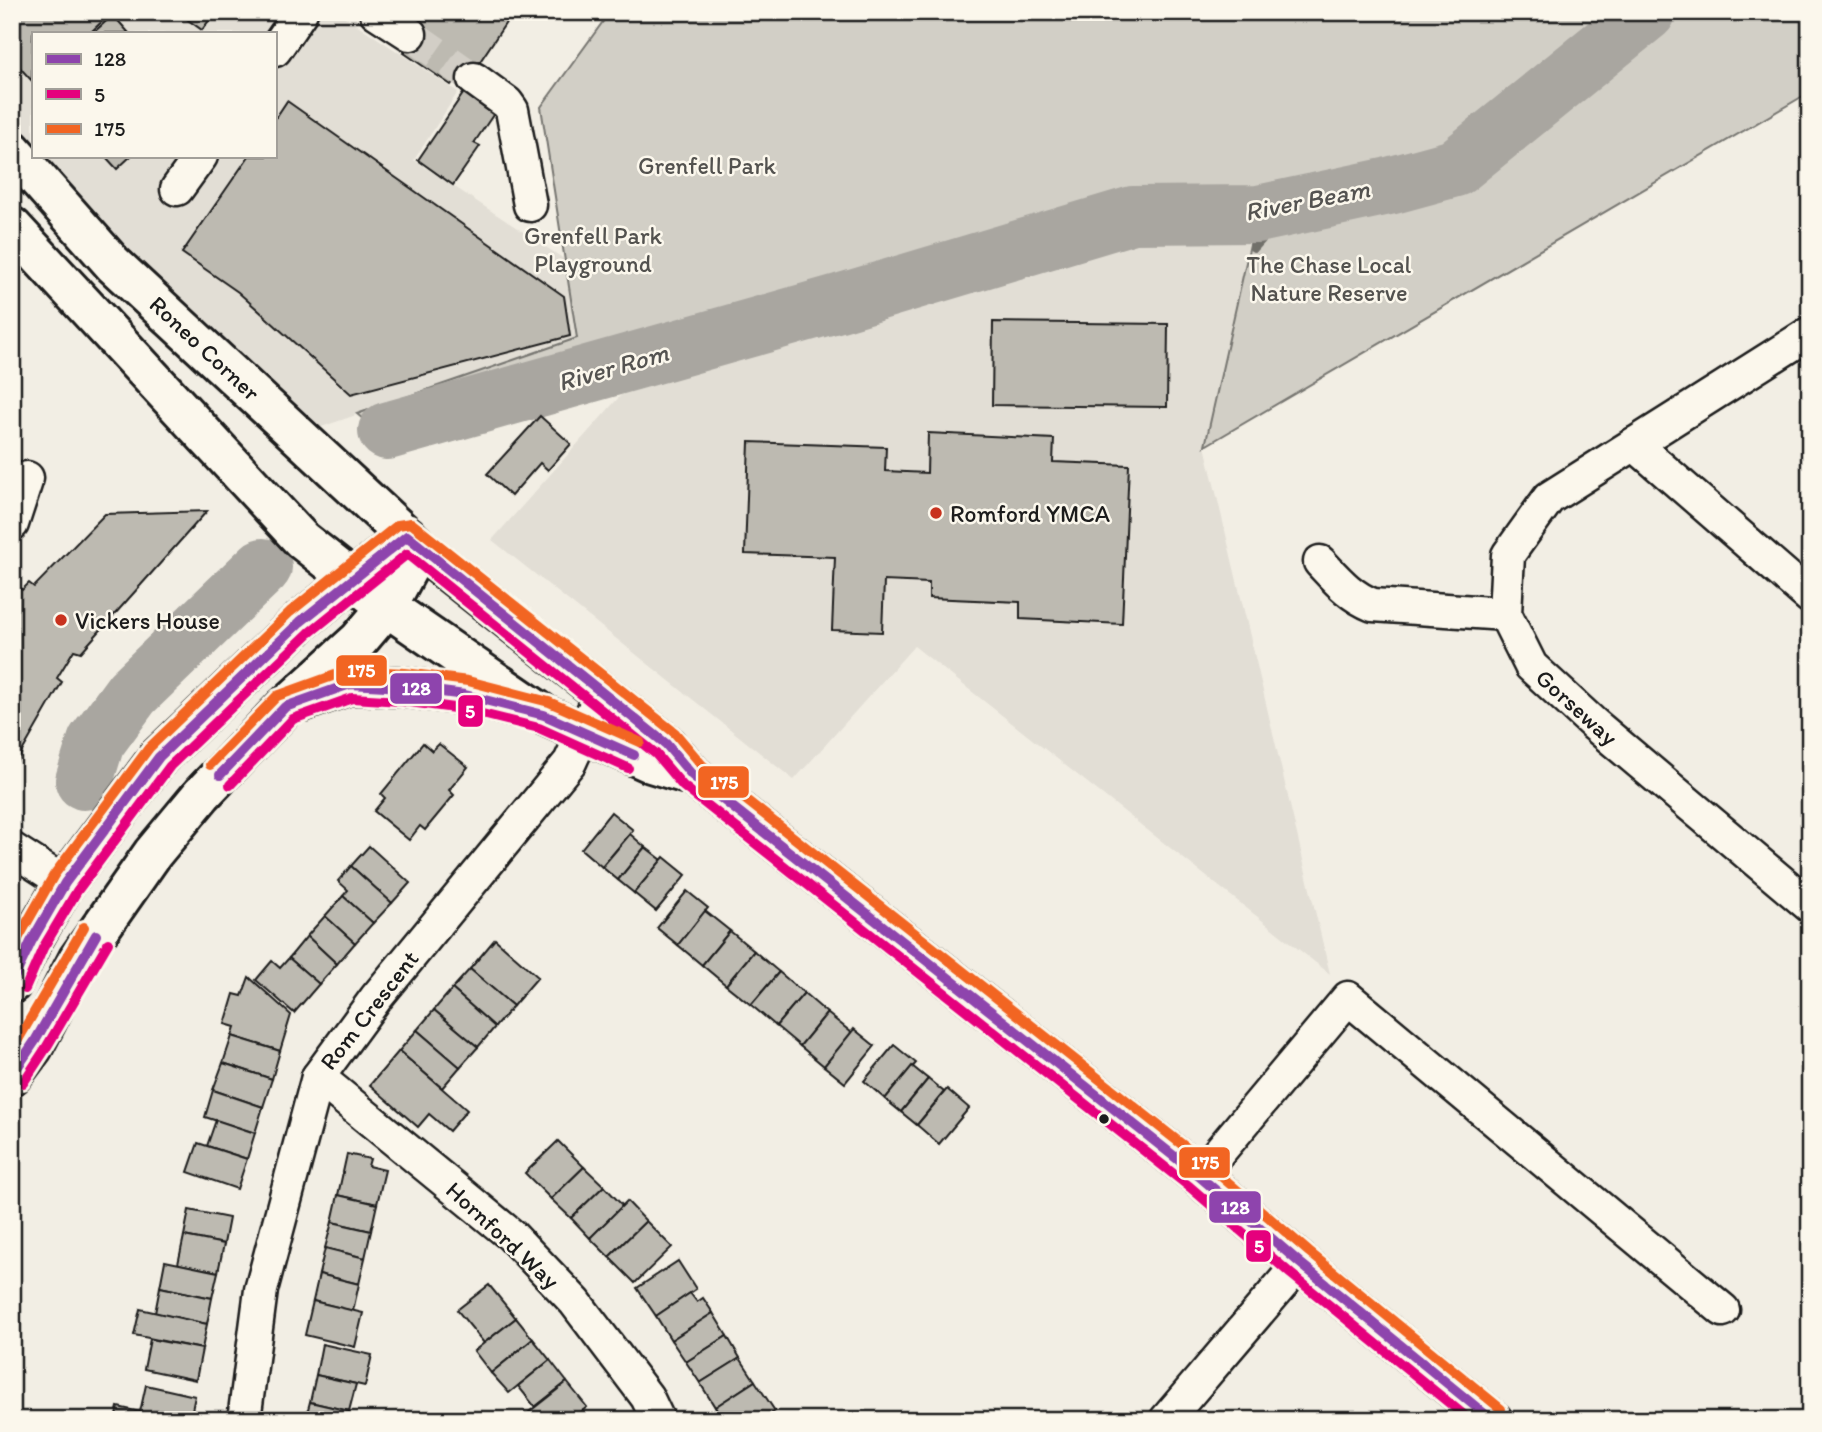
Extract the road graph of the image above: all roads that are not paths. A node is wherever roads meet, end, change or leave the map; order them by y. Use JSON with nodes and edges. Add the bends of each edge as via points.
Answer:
{"nodes":[{"id":1,"x":301,"y":12,"type":"edge"},
{"id":2,"x":376,"y":12,"type":"edge"},
{"id":3,"x":410,"y":34,"type":"tunnel mouth"},
{"id":4,"x":276,"y":49,"type":"edge"},
{"id":5,"x":474,"y":79,"type":"tunnel mouth"},
{"id":6,"x":12,"y":150,"type":"edge"},
{"id":7,"x":200,"y":158,"type":"edge"},
{"id":8,"x":177,"y":190,"type":"dead end"},
{"id":9,"x":530,"y":205,"type":"dead end"},
{"id":10,"x":12,"y":227,"type":"edge"},
{"id":11,"x":1810,"y":332,"type":"edge"},
{"id":12,"x":1634,"y":444,"type":"junction"},
{"id":13,"x":27,"y":478,"type":"dead end"},
{"id":14,"x":12,"y":524,"type":"edge"},
{"id":15,"x":302,"y":540,"type":"junction"},
{"id":16,"x":413,"y":542,"type":"junction"},
{"id":17,"x":1321,"y":562,"type":"dead end"},
{"id":18,"x":351,"y":580,"type":"junction"},
{"id":19,"x":1810,"y":597,"type":"edge"},
{"id":20,"x":387,"y":607,"type":"junction"},
{"id":21,"x":1505,"y":614,"type":"junction"},
{"id":22,"x":300,"y":622,"type":"junction"},
{"id":23,"x":601,"y":694,"type":"junction"},
{"id":24,"x":285,"y":707,"type":"junction"},
{"id":25,"x":544,"y":715,"type":"junction"},
{"id":26,"x":583,"y":733,"type":"junction"},
{"id":27,"x":692,"y":775,"type":"junction"},
{"id":28,"x":12,"y":849,"type":"edge"},
{"id":29,"x":153,"y":853,"type":"junction"},
{"id":30,"x":65,"y":883,"type":"junction"},
{"id":31,"x":1810,"y":906,"type":"edge"},
{"id":32,"x":12,"y":983,"type":"edge"},
{"id":33,"x":12,"y":1075,"type":"edge"},
{"id":34,"x":318,"y":1077,"type":"junction"},
{"id":35,"x":1199,"y":1177,"type":"junction"},
{"id":36,"x":1300,"y":1263,"type":"junction"},
{"id":37,"x":1723,"y":1310,"type":"dead end"},
{"id":38,"x":244,"y":1420,"type":"edge"},
{"id":39,"x":658,"y":1420,"type":"edge"},
{"id":40,"x":1166,"y":1420,"type":"edge"},
{"id":41,"x":1492,"y":1420,"type":"edge"}],
"edges":[{"from":1,"to":4,"type":"street"},
{"from":2,"to":3,"type":"street"},
{"from":5,"to":9,"type":"street","via":[[512,110]]},
{"from":6,"to":16,"type":"main road","name":"Roneo Corner","via":[[113,264]]},
{"from":7,"to":8,"type":"street"},
{"from":10,"to":15,"type":"main road"},
{"from":11,"to":12,"type":"street","name":"Gorseway"},
{"from":12,"to":19,"type":"street"},
{"from":12,"to":21,"type":"street","name":"Gorseway","via":[[1549,498],[1508,555]]},
{"from":13,"to":14,"type":"street"},
{"from":15,"to":18,"type":"main road"},
{"from":15,"to":22,"type":"main road","via":[[311,585]]},
{"from":16,"to":18,"type":"main road"},
{"from":16,"to":20,"type":"main road"},
{"from":16,"to":23,"type":"main road","name":"Roneo Corner"},
{"from":17,"to":21,"type":"street","via":[[1358,599],[1373,605]]},
{"from":18,"to":20,"type":"main road"},
{"from":18,"to":22,"type":"main road"},
{"from":20,"to":24,"type":"main road","via":[[359,640]]},
{"from":20,"to":25,"type":"main road"},
{"from":21,"to":31,"type":"street","name":"Gorseway","via":[[1531,666]]},
{"from":22,"to":30,"type":"main road","via":[[159,757]]},
{"from":23,"to":26,"type":"street","name":"Rom Crescent"},
{"from":23,"to":27,"type":"main road","name":"Roneo Corner","via":[[666,744]]},
{"from":24,"to":25,"type":"main road","via":[[350,684],[465,695]]},
{"from":24,"to":29,"type":"main road"},
{"from":25,"to":26,"type":"main road"},
{"from":26,"to":27,"type":"main road","via":[[651,763]]},
{"from":26,"to":34,"type":"street","name":"Rom Crescent","via":[[570,762],[376,998]]},
{"from":27,"to":35,"type":"main road"},
{"from":28,"to":30,"type":"street"},
{"from":29,"to":30,"type":"main road","via":[[113,872]]},
{"from":29,"to":33,"type":"main road","via":[[78,960],[33,1047]]},
{"from":30,"to":32,"type":"main road"},
{"from":34,"to":38,"type":"street","name":"Rom Crescent","via":[[261,1290]]},
{"from":34,"to":39,"type":"street","name":"Hornford Way","via":[[511,1236],[575,1302],[647,1397]]},
{"from":35,"to":36,"type":"main road"},
{"from":35,"to":37,"type":"street","via":[[1348,998]]},
{"from":36,"to":40,"type":"street"},
{"from":36,"to":41,"type":"main road"}]}
